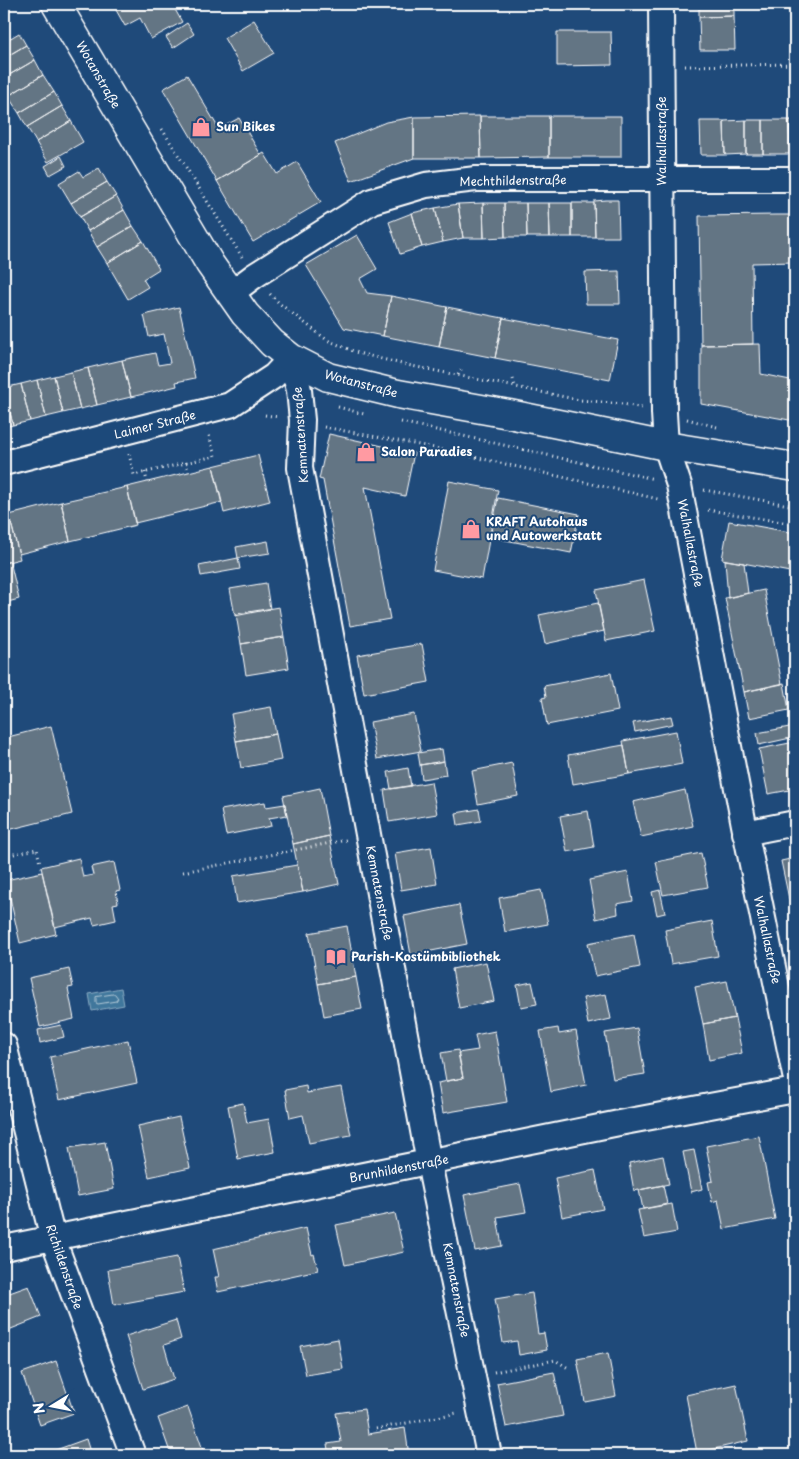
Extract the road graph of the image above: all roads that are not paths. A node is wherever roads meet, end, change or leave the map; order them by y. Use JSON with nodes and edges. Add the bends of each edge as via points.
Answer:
{"nodes":[{"id":1,"x":56,"y":4,"type":"edge"},
{"id":2,"x":661,"y":4,"type":"edge"},
{"id":3,"x":662,"y":179,"type":"junction"},
{"id":4,"x":795,"y":180,"type":"edge"},
{"id":5,"x":230,"y":294,"type":"junction"},
{"id":6,"x":291,"y":358,"type":"junction"},
{"id":7,"x":666,"y":446,"type":"junction"},
{"id":8,"x":4,"y":463,"type":"edge"},
{"id":9,"x":795,"y":467,"type":"edge"},
{"id":10,"x":795,"y":823,"type":"edge"},
{"id":11,"x":745,"y":833,"type":"junction"},
{"id":12,"x":4,"y":1045,"type":"edge"},
{"id":13,"x":795,"y":1075,"type":"edge"},
{"id":14,"x":795,"y":1090,"type":"edge"},
{"id":15,"x":430,"y":1163,"type":"junction"},
{"id":16,"x":53,"y":1239,"type":"junction"},
{"id":17,"x":4,"y":1248,"type":"edge"},
{"id":18,"x":132,"y":1455,"type":"edge"},
{"id":19,"x":489,"y":1455,"type":"edge"}],
"edges":[{"from":1,"to":5,"type":"main road","name":"Wotanstraße"},
{"from":2,"to":3,"type":"street","name":"Walhallastraße"},
{"from":3,"to":4,"type":"street","name":"Mechthildenstraße"},
{"from":3,"to":5,"type":"street","name":"Mechthildenstraße","via":[[476,179],[426,185],[372,201]]},
{"from":3,"to":7,"type":"street","name":"Walhallastraße"},
{"from":5,"to":6,"type":"main road","name":"Wotanstraße","via":[[265,336]]},
{"from":6,"to":7,"type":"main road","name":"Wotanstraße","via":[[328,376],[398,394]]},
{"from":6,"to":8,"type":"street","name":"Laimer Straße","via":[[274,376],[230,405]]},
{"from":6,"to":15,"type":"street","name":"Kemnatenstraße","via":[[302,420],[300,468]]},
{"from":7,"to":9,"type":"main road","name":"Wotanstraße"},
{"from":7,"to":11,"type":"street","name":"Walhallastraße","via":[[679,485]]},
{"from":10,"to":11,"type":"street"},
{"from":11,"to":13,"type":"street","name":"Walhallastraße"},
{"from":12,"to":16,"type":"street","name":"Richildenstraße"},
{"from":14,"to":15,"type":"street","name":"Brunhildenstraße"},
{"from":15,"to":16,"type":"street","name":"Brunhildenstraße"},
{"from":15,"to":19,"type":"street","name":"Kemnatenstraße"},
{"from":16,"to":17,"type":"street","name":"Brunhildenstraße"},
{"from":16,"to":18,"type":"street","name":"Richildenstraße"}]}
